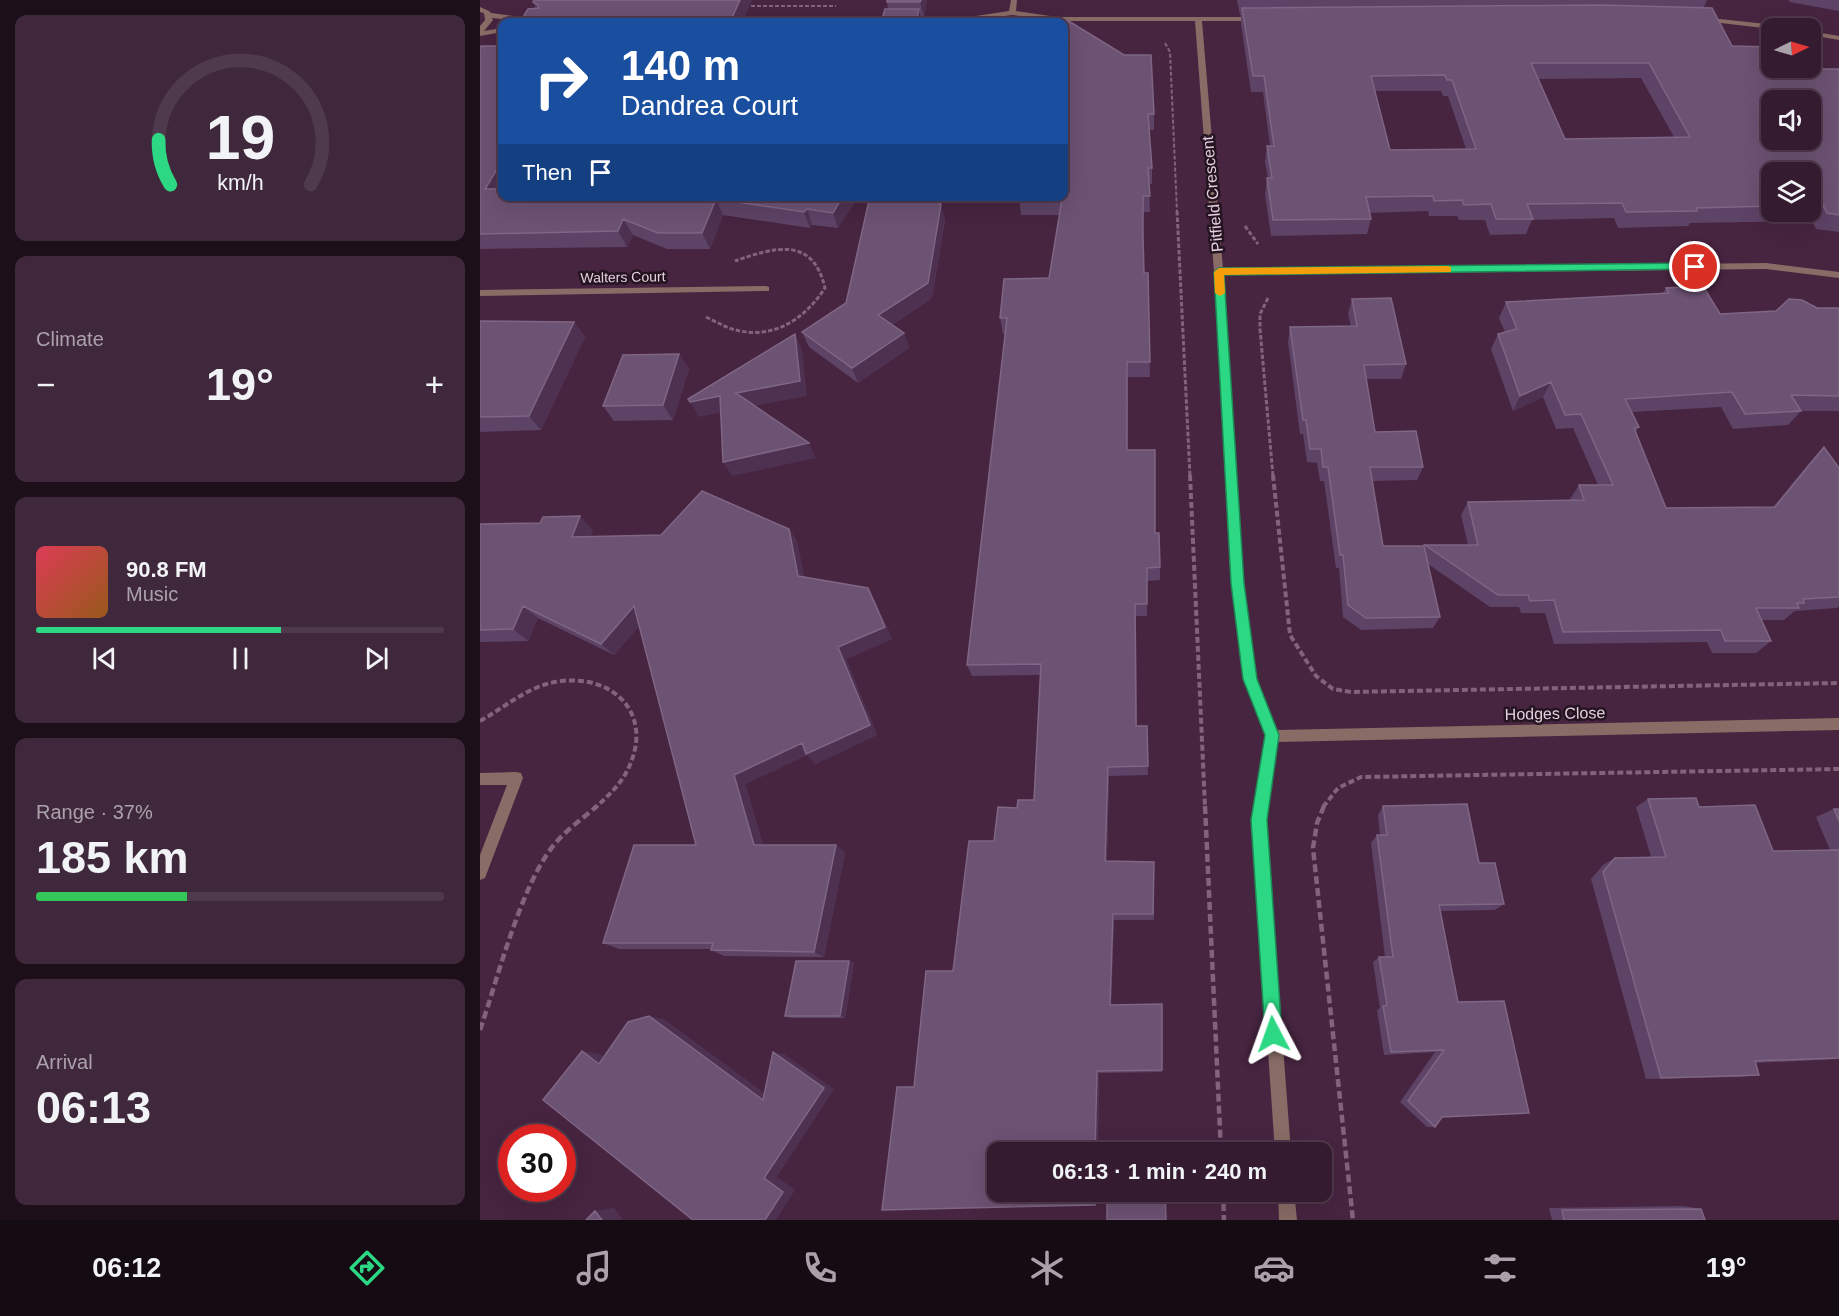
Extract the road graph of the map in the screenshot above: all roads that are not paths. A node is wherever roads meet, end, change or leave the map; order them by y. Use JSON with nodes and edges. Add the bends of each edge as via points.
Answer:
{"nodes":[{"id":1,"x":488,"y":0,"type":"edge"},
{"id":2,"x":1014,"y":0,"type":"edge"},
{"id":3,"x":484,"y":11,"type":"edge"},
{"id":4,"x":1012,"y":13,"type":"junction"},
{"id":5,"x":521,"y":18,"type":"edge"},
{"id":6,"x":977,"y":18,"type":"edge"},
{"id":7,"x":1050,"y":18,"type":"edge"},
{"id":8,"x":1068,"y":19,"type":"edge"},
{"id":9,"x":1267,"y":19,"type":"edge"},
{"id":10,"x":1698,"y":19,"type":"edge"},
{"id":11,"x":1198,"y":20,"type":"junction"},
{"id":12,"x":1761,"y":26,"type":"edge"},
{"id":13,"x":498,"y":30,"type":"edge"},
{"id":14,"x":480,"y":32,"type":"edge"},
{"id":15,"x":1821,"y":35,"type":"edge"},
{"id":16,"x":1839,"y":38,"type":"edge"},
{"id":17,"x":1219,"y":272,"type":"junction"},
{"id":18,"x":1839,"y":275,"type":"edge"},
{"id":19,"x":766,"y":289,"type":"dead end"},
{"id":20,"x":480,"y":293,"type":"edge"},
{"id":21,"x":1839,"y":724,"type":"edge"},
{"id":22,"x":1272,"y":735,"type":"junction"},
{"id":23,"x":480,"y":779,"type":"edge"},
{"id":24,"x":480,"y":873,"type":"edge"},
{"id":25,"x":1282,"y":1142,"type":"edge"},
{"id":26,"x":1287,"y":1202,"type":"edge"},
{"id":27,"x":1288,"y":1220,"type":"edge"}],
"edges":[{"from":1,"to":3,"type":"street"},
{"from":2,"to":4,"type":"street"},
{"from":3,"to":5,"type":"street"},
{"from":3,"to":14,"type":"street","via":[[489,20]]},
{"from":4,"to":6,"type":"street"},
{"from":4,"to":7,"type":"street"},
{"from":8,"to":11,"type":"street"},
{"from":9,"to":11,"type":"street"},
{"from":10,"to":12,"type":"street"},
{"from":11,"to":17,"type":"street","name":"Pitfield Crescent"},
{"from":13,"to":14,"type":"street"},
{"from":15,"to":16,"type":"street"},
{"from":17,"to":18,"type":"street","via":[[1766,266]]},
{"from":17,"to":22,"type":"street","name":"Pitfield Crescent","via":[[1237,583],[1250,679]]},
{"from":19,"to":20,"type":"street","name":"Walters Court"},
{"from":21,"to":22,"type":"street","name":"Hodges Close"},
{"from":22,"to":25,"type":"street","via":[[1259,820]]},
{"from":23,"to":24,"type":"street","via":[[516,778]]},
{"from":26,"to":27,"type":"street"}]}
